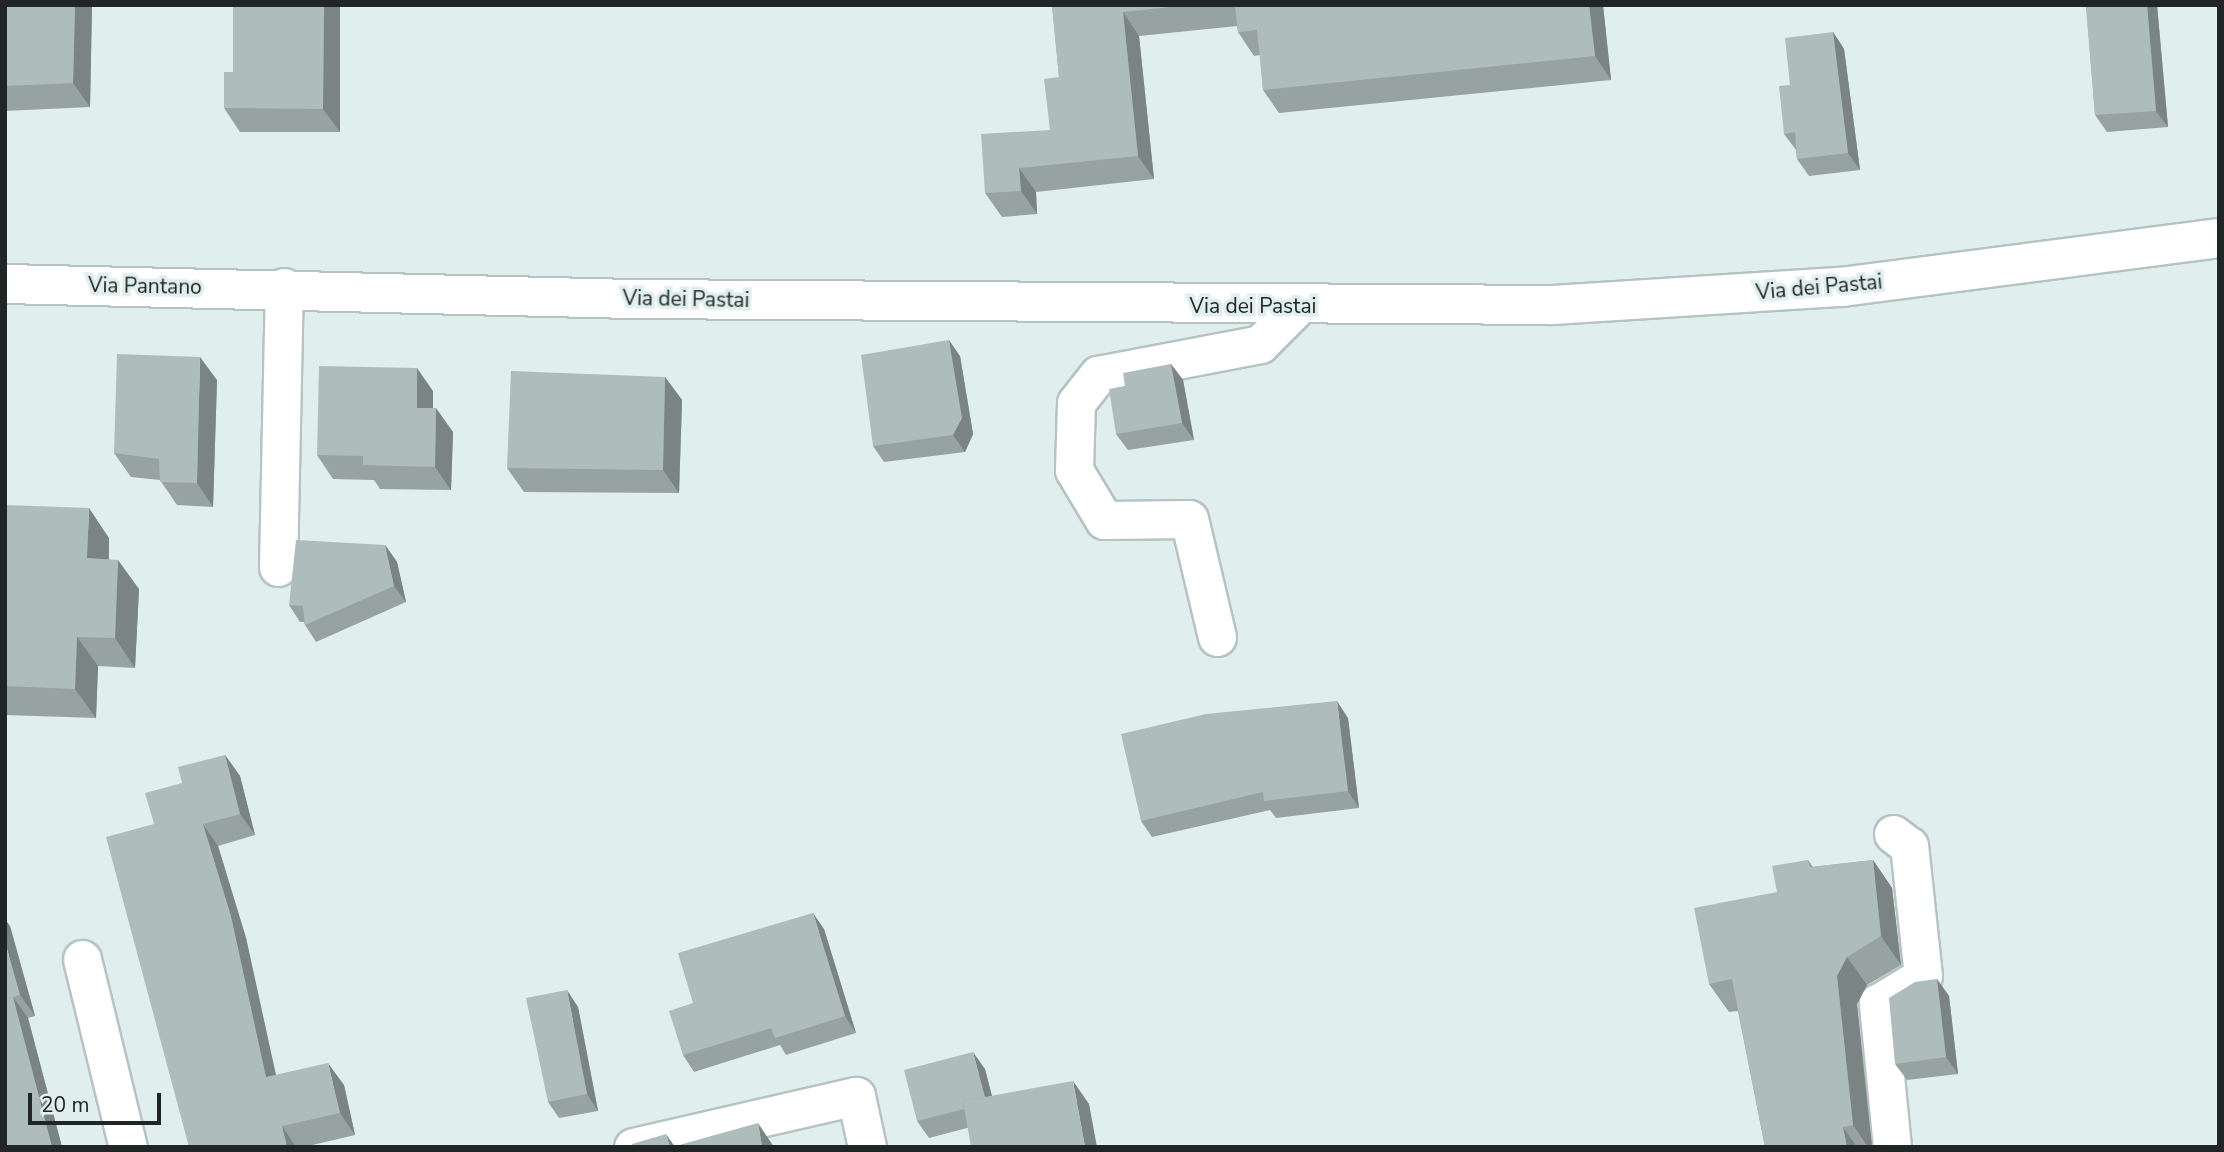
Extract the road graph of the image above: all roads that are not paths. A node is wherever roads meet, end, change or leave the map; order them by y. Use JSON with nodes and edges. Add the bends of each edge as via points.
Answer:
{"nodes":[{"id":1,"x":2219,"y":239,"type":"edge"},
{"id":2,"x":5,"y":284,"type":"edge"},
{"id":3,"x":284,"y":287,"type":"junction"},
{"id":4,"x":1298,"y":306,"type":"junction"},
{"id":5,"x":278,"y":567,"type":"dead end"},
{"id":6,"x":1217,"y":637,"type":"dead end"},
{"id":7,"x":1893,"y":834,"type":"dead end"},
{"id":8,"x":82,"y":959,"type":"dead end"},
{"id":9,"x":128,"y":1147,"type":"edge"},
{"id":10,"x":633,"y":1147,"type":"edge"},
{"id":11,"x":867,"y":1147,"type":"edge"},
{"id":12,"x":1892,"y":1147,"type":"edge"}],
"edges":[{"from":1,"to":4,"type":"street","name":"Via dei Pastai","via":[[1842,287],[1552,305]]},
{"from":2,"to":3,"type":"street","name":"Via Pantano"},
{"from":3,"to":4,"type":"street","name":"Via dei Pastai","via":[[630,299]]},
{"from":3,"to":5,"type":"street"},
{"from":4,"to":6,"type":"street","via":[[1260,344],[1098,375],[1076,403],[1074,470],[1104,520],[1189,519]]},
{"from":7,"to":12,"type":"street","via":[[1909,846],[1923,976],[1878,1003]]},
{"from":8,"to":9,"type":"street"},
{"from":10,"to":11,"type":"street","via":[[856,1096]]}]}
